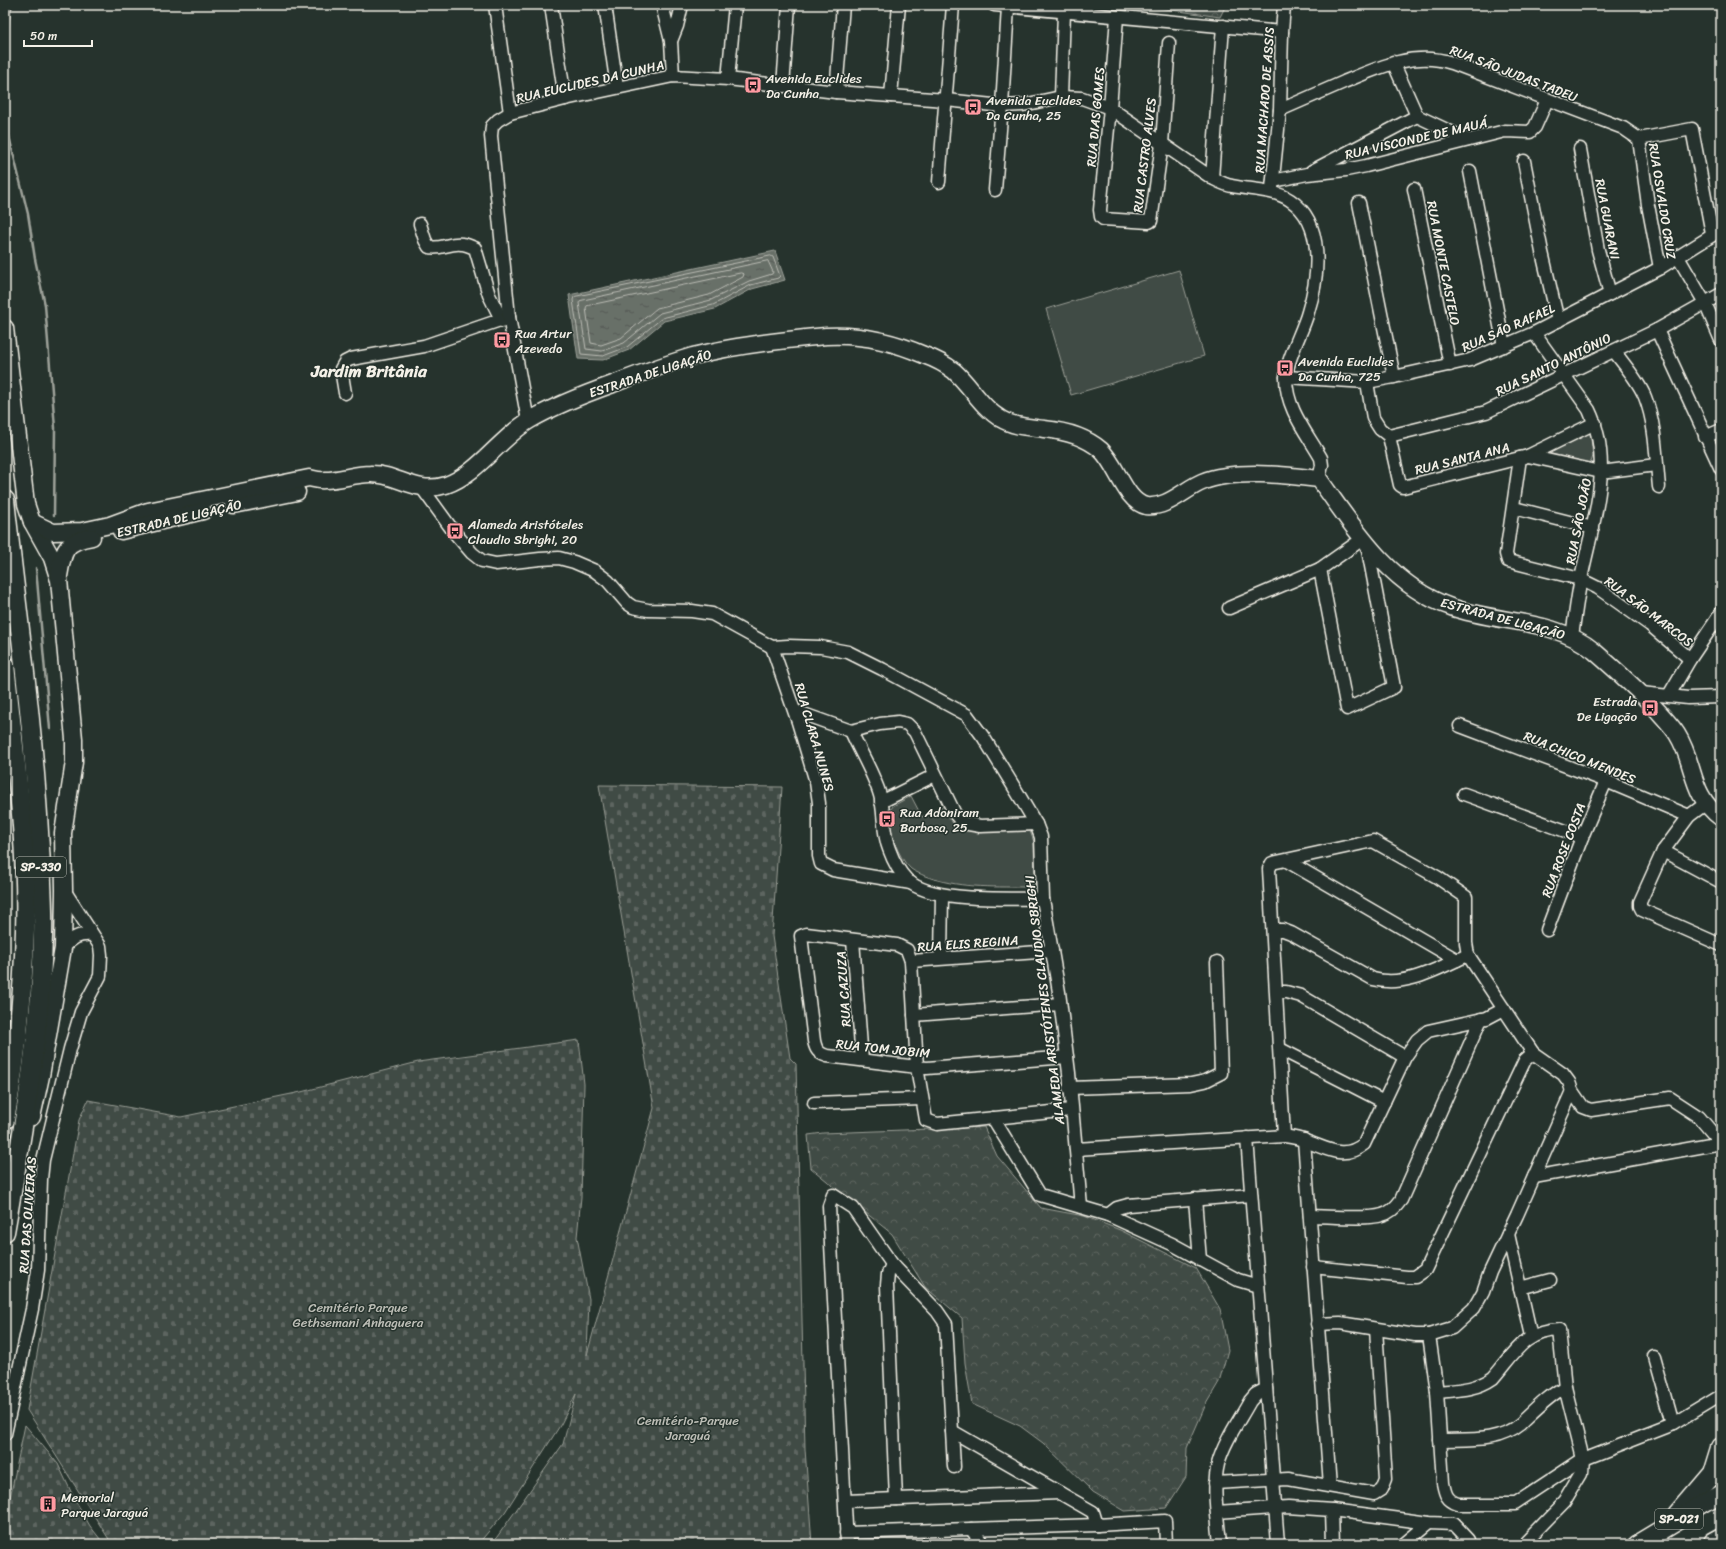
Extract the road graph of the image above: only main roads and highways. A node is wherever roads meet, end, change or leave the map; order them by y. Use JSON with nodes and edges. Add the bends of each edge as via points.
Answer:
{"nodes":[{"id":1,"x":5,"y":328,"type":"edge"},
{"id":2,"x":324,"y":480,"type":"junction"},
{"id":3,"x":5,"y":500,"type":"edge"},
{"id":4,"x":32,"y":522,"type":"junction"},
{"id":5,"x":59,"y":580,"type":"junction"},
{"id":6,"x":5,"y":665,"type":"edge"},
{"id":7,"x":1721,"y":818,"type":"edge"},
{"id":8,"x":5,"y":1120,"type":"edge"},
{"id":9,"x":6,"y":1227,"type":"edge"},
{"id":10,"x":1721,"y":1447,"type":"edge"},
{"id":11,"x":1721,"y":1494,"type":"edge"},
{"id":12,"x":1669,"y":1525,"type":"junction"},
{"id":13,"x":1721,"y":1539,"type":"edge"},
{"id":14,"x":1638,"y":1544,"type":"edge"},
{"id":15,"x":1712,"y":1544,"type":"edge"}],
"edges":[{"from":1,"to":4,"type":"main road","via":[[26,504]]},
{"from":2,"to":4,"type":"main road","name":"ESTRADA DE LIGAÇÃO","via":[[309,478],[148,511],[110,525],[82,531],[53,532]]},
{"from":2,"to":5,"type":"main road","name":"ESTRADA DE LIGAÇÃO","via":[[311,488],[76,541],[67,547],[63,554]]},
{"from":2,"to":7,"type":"main road","name":"ESTRADA DE LIGAÇÃO","via":[[371,474],[422,488],[447,485],[484,460],[528,421],[593,391],[691,357],[743,345],[827,336],[864,336],[902,345],[954,371],[1002,420],[1019,426],[1059,431],[1086,440],[1101,450],[1112,462],[1128,492],[1144,505],[1160,505],[1205,481],[1229,476],[1264,474],[1319,479],[1365,540],[1393,571],[1413,588],[1452,608],[1572,636],[1593,650],[1641,693],[1678,735],[1705,804]]},
{"from":3,"to":9,"type":"highway","number":"SP-330","via":[[35,760],[43,935],[34,1042]]},
{"from":4,"to":5,"type":"main road","via":[[52,558]]},
{"from":5,"to":9,"type":"main road","via":[[74,739],[74,762],[62,833],[63,948],[41,1076]]},
{"from":6,"to":8,"type":"highway","number":"SP-330","via":[[21,821],[25,930],[17,1049]]},
{"from":10,"to":12,"type":"highway","via":[[1713,1473]]},
{"from":11,"to":12,"type":"highway","number":"SP-021"},
{"from":12,"to":14,"type":"highway","number":"SP-021"},
{"from":13,"to":15,"type":"highway","number":"SP-021"}]}
